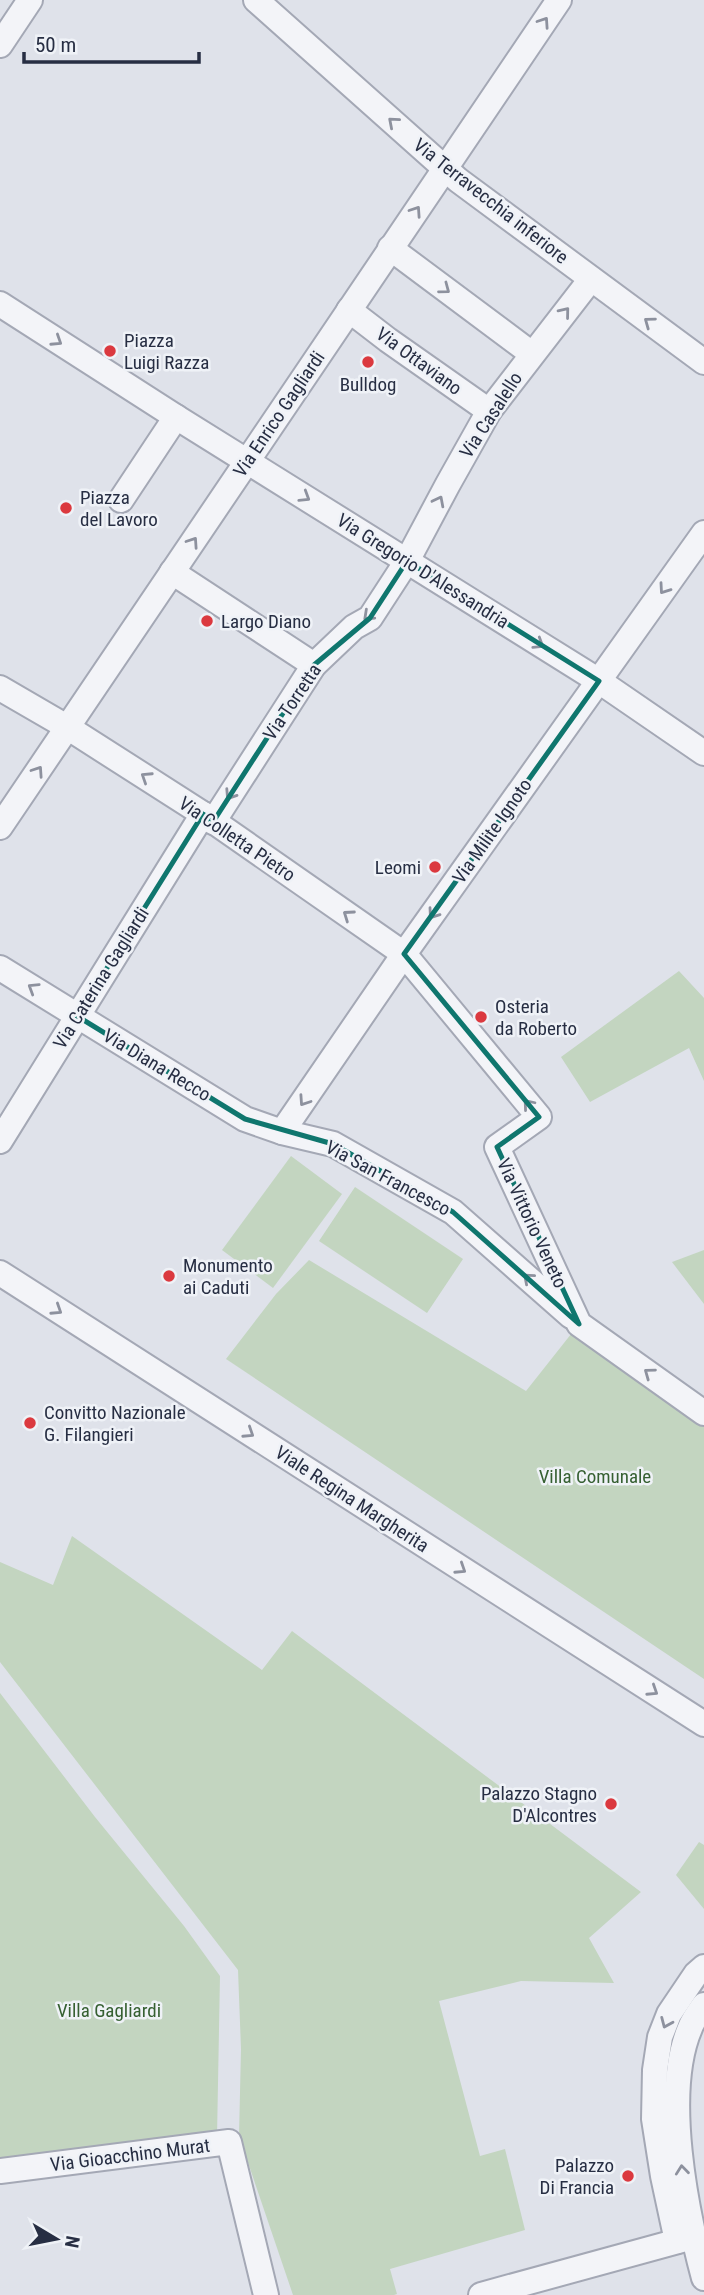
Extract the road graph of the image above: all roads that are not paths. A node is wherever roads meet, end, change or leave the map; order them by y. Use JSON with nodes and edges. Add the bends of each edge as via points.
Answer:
{"nodes":[{"id":1,"x":30,"y":0,"type":"edge"},
{"id":2,"x":256,"y":0,"type":"edge"},
{"id":3,"x":559,"y":0,"type":"edge"},
{"id":4,"x":0,"y":45,"type":"edge"},
{"id":5,"x":445,"y":168,"type":"junction"},
{"id":6,"x":390,"y":248,"type":"junction"},
{"id":7,"x":591,"y":279,"type":"junction"},
{"id":8,"x":0,"y":304,"type":"edge"},
{"id":9,"x":349,"y":310,"type":"junction"},
{"id":10,"x":532,"y":354,"type":"junction"},
{"id":11,"x":704,"y":362,"type":"edge"},
{"id":12,"x":489,"y":411,"type":"junction"},
{"id":13,"x":176,"y":417,"type":"junction"},
{"id":14,"x":247,"y":461,"type":"junction"},
{"id":15,"x":121,"y":500,"type":"dead end"},
{"id":16,"x":704,"y":533,"type":"edge"},
{"id":17,"x":407,"y":561,"type":"junction"},
{"id":18,"x":172,"y":572,"type":"junction"},
{"id":19,"x":314,"y":665,"type":"junction"},
{"id":20,"x":598,"y":681,"type":"junction"},
{"id":21,"x":0,"y":688,"type":"edge"},
{"id":22,"x":68,"y":727,"type":"junction"},
{"id":23,"x":704,"y":753,"type":"edge"},
{"id":24,"x":208,"y":818,"type":"junction"},
{"id":25,"x":0,"y":827,"type":"edge"},
{"id":26,"x":404,"y":954,"type":"junction"},
{"id":27,"x":0,"y":968,"type":"edge"},
{"id":28,"x":77,"y":1016,"type":"junction"},
{"id":29,"x":282,"y":1132,"type":"junction"},
{"id":30,"x":0,"y":1141,"type":"edge"},
{"id":31,"x":0,"y":1273,"type":"edge"},
{"id":32,"x":579,"y":1324,"type":"junction"},
{"id":33,"x":704,"y":1413,"type":"edge"},
{"id":34,"x":704,"y":1724,"type":"edge"},
{"id":35,"x":704,"y":1967,"type":"edge"},
{"id":36,"x":704,"y":2005,"type":"edge"},
{"id":37,"x":0,"y":2171,"type":"edge"},
{"id":38,"x":685,"y":2239,"type":"junction"},
{"id":39,"x":704,"y":2278,"type":"edge"},
{"id":40,"x":266,"y":2295,"type":"edge"},
{"id":41,"x":481,"y":2295,"type":"edge"}],
"edges":[{"from":1,"to":4,"type":"street"},
{"from":5,"to":2,"type":"street","name":"Via Terravecchia inferiore","one_way":true},
{"from":5,"to":3,"type":"street","name":"Via Enrico Gagliardi","one_way":true},
{"from":6,"to":5,"type":"street","name":"Via Enrico Gagliardi","one_way":true},
{"from":5,"to":7,"type":"street","name":"Via Terravecchia inferiore"},
{"from":6,"to":9,"type":"street","name":"Via Enrico Gagliardi"},
{"from":6,"to":10,"type":"street","one_way":true},
{"from":10,"to":7,"type":"street","name":"Via Casalello","one_way":true},
{"from":11,"to":7,"type":"street","name":"Via Terravecchia inferiore","one_way":true},
{"from":8,"to":13,"type":"street","name":"Via Gregorio D'Alessandria","one_way":true},
{"from":9,"to":12,"type":"street","name":"Via Ottaviano"},
{"from":9,"to":14,"type":"street","name":"Via Enrico Gagliardi"},
{"from":10,"to":12,"type":"street","name":"Via Casalello"},
{"from":17,"to":12,"type":"street","name":"Via Casalello","one_way":true},
{"from":13,"to":14,"type":"street","name":"Via Gregorio D'Alessandria"},
{"from":13,"to":15,"type":"street"},
{"from":14,"to":17,"type":"street","name":"Via Gregorio D'Alessandria","one_way":true},
{"from":18,"to":14,"type":"street","name":"Via Enrico Gagliardi","one_way":true},
{"from":16,"to":20,"type":"street","name":"Via Milite Ignoto","one_way":true},
{"from":17,"to":19,"type":"street","name":"Via Torretta","one_way":true,"via":[[370,618]]},
{"from":17,"to":20,"type":"street","name":"Via Gregorio D'Alessandria","one_way":true},
{"from":18,"to":19,"type":"street"},
{"from":18,"to":22,"type":"street","name":"Via Enrico Gagliardi"},
{"from":19,"to":24,"type":"street","name":"Via Torretta","one_way":true},
{"from":20,"to":23,"type":"street","name":"Via Gregorio D'Alessandria"},
{"from":20,"to":26,"type":"street","name":"Via Milite Ignoto","one_way":true},
{"from":21,"to":22,"type":"street","name":"Via Colletta Pietro"},
{"from":24,"to":22,"type":"street","name":"Via Colletta Pietro","one_way":true},
{"from":25,"to":22,"type":"street","name":"Via Enrico Gagliardi","one_way":true},
{"from":26,"to":24,"type":"street","name":"Via Colletta Pietro","one_way":true},
{"from":24,"to":28,"type":"street","name":"Via Caterina Gagliardi"},
{"from":26,"to":29,"type":"street","name":"Via Milite Ignoto","one_way":true},
{"from":32,"to":26,"type":"street","name":"Via Vittorio Veneto","one_way":true,"via":[[497,1147],[539,1117]]},
{"from":28,"to":27,"type":"street","name":"Via Diana Recco","one_way":true},
{"from":28,"to":29,"type":"street","name":"Via Diana Recco","via":[[245,1119]]},
{"from":28,"to":30,"type":"street","name":"Via Caterina Gagliardi"},
{"from":32,"to":29,"type":"street","name":"Via San Francesco","one_way":true,"via":[[453,1212],[334,1144]]},
{"from":31,"to":34,"type":"street","name":"Viale Regina Margherita","one_way":true},
{"from":33,"to":32,"type":"street","name":"Via Vittorio Veneto","one_way":true},
{"from":35,"to":38,"type":"street","one_way":true,"via":[[669,2014],[655,2070],[654,2119],[663,2176]]},
{"from":38,"to":36,"type":"street","one_way":true,"via":[[678,2072],[690,2028]]},
{"from":37,"to":40,"type":"street","name":"Via Gioacchino Murat","via":[[229,2142]]},
{"from":38,"to":39,"type":"street"},
{"from":38,"to":41,"type":"street"}]}
